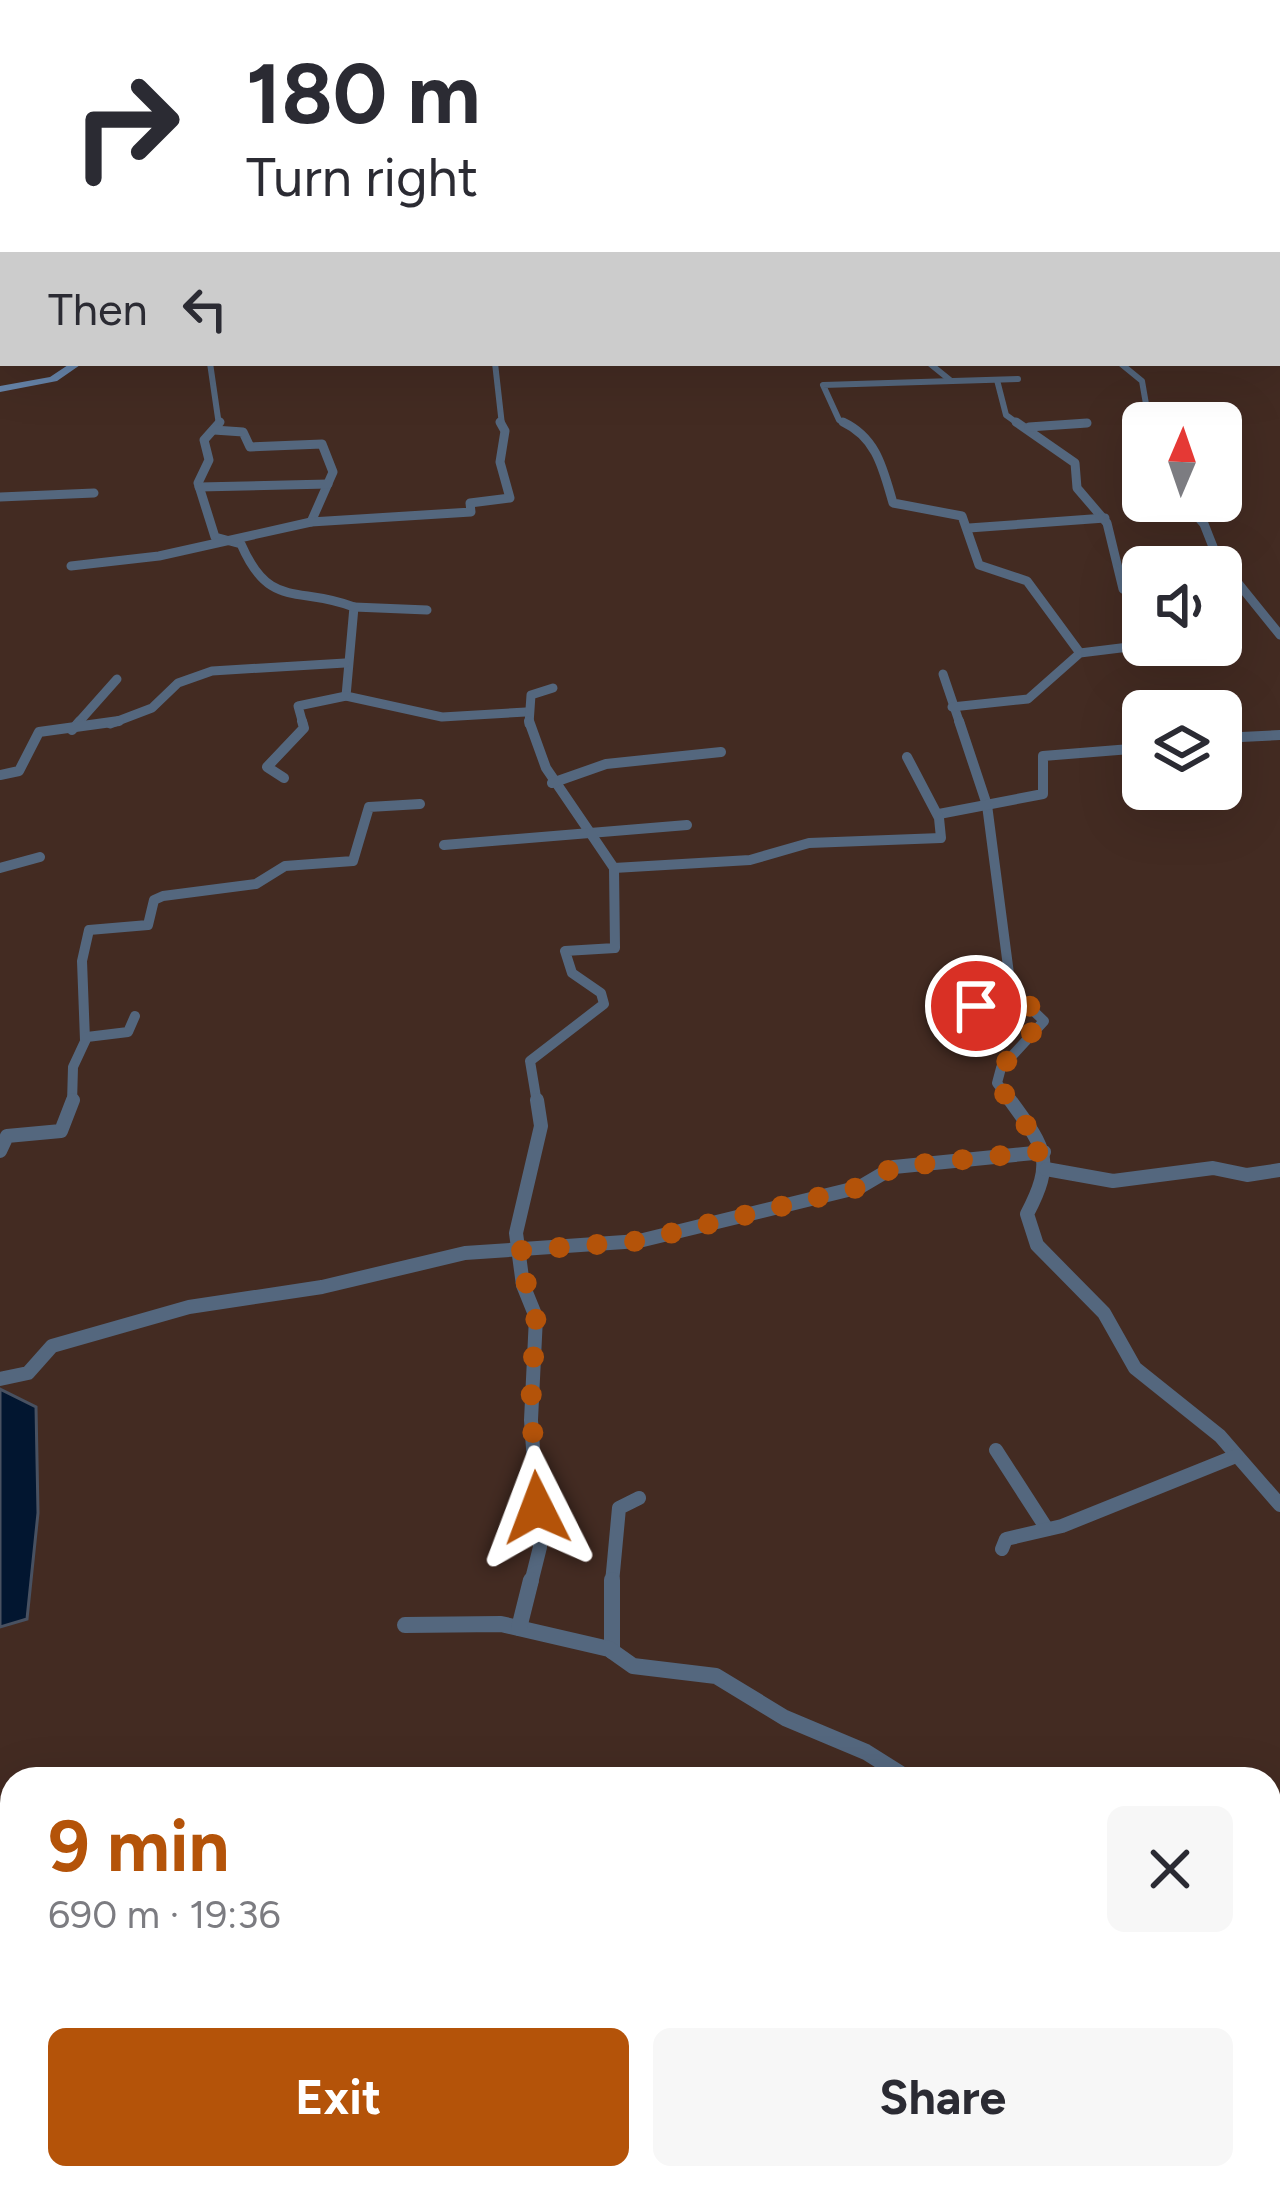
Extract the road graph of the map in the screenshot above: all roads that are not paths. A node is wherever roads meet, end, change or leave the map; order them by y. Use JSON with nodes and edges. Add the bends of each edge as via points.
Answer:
{"nodes":[{"id":1,"x":73,"y":366,"type":"edge"},
{"id":2,"x":211,"y":366,"type":"edge"},
{"id":3,"x":496,"y":366,"type":"edge"},
{"id":4,"x":933,"y":366,"type":"edge"},
{"id":5,"x":1124,"y":366,"type":"edge"},
{"id":6,"x":950,"y":380,"type":"junction"},
{"id":7,"x":997,"y":380,"type":"junction"},
{"id":8,"x":1018,"y":380,"type":"dead end"},
{"id":9,"x":0,"y":389,"type":"edge"},
{"id":10,"x":1146,"y":402,"type":"edge"},
{"id":11,"x":1087,"y":423,"type":"dead end"},
{"id":12,"x":1028,"y":427,"type":"junction"},
{"id":13,"x":214,"y":430,"type":"junction"},
{"id":14,"x":328,"y":484,"type":"junction"},
{"id":15,"x":199,"y":487,"type":"junction"},
{"id":16,"x":94,"y":493,"type":"dead end"},
{"id":17,"x":0,"y":497,"type":"edge"},
{"id":18,"x":1105,"y":518,"type":"junction"},
{"id":19,"x":1202,"y":522,"type":"edge"},
{"id":20,"x":311,"y":523,"type":"junction"},
{"id":21,"x":969,"y":528,"type":"junction"},
{"id":22,"x":224,"y":541,"type":"junction"},
{"id":23,"x":71,"y":566,"type":"dead end"},
{"id":24,"x":1122,"y":582,"type":"edge"},
{"id":25,"x":354,"y":608,"type":"junction"},
{"id":26,"x":427,"y":610,"type":"dead end"},
{"id":27,"x":1280,"y":635,"type":"edge"},
{"id":28,"x":1122,"y":647,"type":"edge"},
{"id":29,"x":1080,"y":652,"type":"junction"},
{"id":30,"x":345,"y":663,"type":"junction"},
{"id":31,"x":943,"y":674,"type":"dead end"},
{"id":32,"x":117,"y":679,"type":"dead end"},
{"id":33,"x":553,"y":688,"type":"dead end"},
{"id":34,"x":346,"y":696,"type":"junction"},
{"id":35,"x":952,"y":707,"type":"junction"},
{"id":36,"x":526,"y":712,"type":"junction"},
{"id":37,"x":72,"y":730,"type":"junction"},
{"id":38,"x":1280,"y":735,"type":"edge"},
{"id":39,"x":1242,"y":737,"type":"edge"},
{"id":40,"x":1122,"y":750,"type":"edge"},
{"id":41,"x":721,"y":752,"type":"dead end"},
{"id":42,"x":907,"y":758,"type":"dead end"},
{"id":43,"x":0,"y":775,"type":"edge"},
{"id":44,"x":284,"y":778,"type":"dead end"},
{"id":45,"x":552,"y":783,"type":"junction"},
{"id":46,"x":987,"y":803,"type":"junction"},
{"id":47,"x":420,"y":804,"type":"dead end"},
{"id":48,"x":939,"y":814,"type":"junction"},
{"id":49,"x":687,"y":825,"type":"dead end"},
{"id":50,"x":591,"y":834,"type":"junction"},
{"id":51,"x":444,"y":845,"type":"dead end"},
{"id":52,"x":40,"y":857,"type":"dead end"},
{"id":53,"x":0,"y":868,"type":"edge"},
{"id":54,"x":614,"y":868,"type":"junction"},
{"id":55,"x":1020,"y":998,"type":"junction"},
{"id":56,"x":960,"y":1008,"type":"dead end"},
{"id":57,"x":135,"y":1016,"type":"dead end"},
{"id":58,"x":85,"y":1040,"type":"junction"},
{"id":59,"x":0,"y":1151,"type":"edge"},
{"id":60,"x":1044,"y":1151,"type":"junction"},
{"id":61,"x":1046,"y":1169,"type":"junction"},
{"id":62,"x":1280,"y":1170,"type":"edge"},
{"id":63,"x":517,"y":1251,"type":"junction"},
{"id":64,"x":0,"y":1378,"type":"edge"},
{"id":65,"x":996,"y":1450,"type":"dead end"},
{"id":66,"x":1236,"y":1456,"type":"junction"},
{"id":67,"x":638,"y":1498,"type":"dead end"},
{"id":68,"x":1280,"y":1505,"type":"edge"},
{"id":69,"x":1047,"y":1529,"type":"junction"},
{"id":70,"x":1002,"y":1549,"type":"dead end"},
{"id":71,"x":405,"y":1625,"type":"dead end"},
{"id":72,"x":519,"y":1628,"type":"junction"},
{"id":73,"x":612,"y":1651,"type":"junction"},
{"id":74,"x":890,"y":1767,"type":"edge"}],
"edges":[{"from":1,"to":9,"type":"street","via":[[53,379]]},
{"from":2,"to":13,"type":"street","via":[[220,415]]},
{"from":3,"to":20,"type":"street","via":[[505,431],[500,462],[510,498],[470,503],[471,512]]},
{"from":4,"to":6,"type":"street"},
{"from":5,"to":10,"type":"street","via":[[1142,381]]},
{"from":6,"to":7,"type":"street"},
{"from":6,"to":21,"type":"street","via":[[823,385],[839,420],[879,454],[896,505],[952,511]]},
{"from":7,"to":8,"type":"street"},
{"from":7,"to":12,"type":"street","via":[[1006,415]]},
{"from":11,"to":12,"type":"street"},
{"from":12,"to":18,"type":"street","via":[[1075,463],[1077,488]]},
{"from":13,"to":14,"type":"street","via":[[243,432],[250,447],[322,444],[333,472]]},
{"from":13,"to":15,"type":"street","via":[[204,440],[208,460]]},
{"from":14,"to":15,"type":"street"},
{"from":14,"to":20,"type":"street"},
{"from":15,"to":22,"type":"street","via":[[215,537]]},
{"from":16,"to":17,"type":"street"},
{"from":18,"to":21,"type":"street"},
{"from":18,"to":24,"type":"street"},
{"from":19,"to":27,"type":"street","via":[[1217,557]]},
{"from":20,"to":22,"type":"street"},
{"from":21,"to":29,"type":"street","via":[[979,565],[1027,581]]},
{"from":22,"to":23,"type":"street"},
{"from":22,"to":25,"type":"street","via":[[242,544],[257,575],[280,595]]},
{"from":25,"to":26,"type":"street"},
{"from":25,"to":30,"type":"street"},
{"from":28,"to":29,"type":"street"},
{"from":29,"to":35,"type":"street","via":[[1045,675],[1028,699]]},
{"from":30,"to":34,"type":"street"},
{"from":30,"to":37,"type":"street","via":[[212,671],[178,682],[152,708]]},
{"from":31,"to":35,"type":"street"},
{"from":32,"to":37,"type":"street"},
{"from":33,"to":36,"type":"street","via":[[530,695]]},
{"from":34,"to":36,"type":"street","via":[[442,717]]},
{"from":34,"to":44,"type":"street","via":[[298,706],[304,728],[267,767]]},
{"from":35,"to":46,"type":"street"},
{"from":36,"to":45,"type":"street"},
{"from":37,"to":43,"type":"street","via":[[39,732],[19,771]]},
{"from":38,"to":39,"type":"street"},
{"from":40,"to":46,"type":"street","via":[[1043,756],[1043,794]]},
{"from":41,"to":45,"type":"street","via":[[606,764]]},
{"from":42,"to":48,"type":"street"},
{"from":45,"to":50,"type":"street"},
{"from":46,"to":48,"type":"street"},
{"from":46,"to":55,"type":"street","via":[[1003,940]]},
{"from":47,"to":58,"type":"street","via":[[369,807],[353,861],[285,866],[256,884],[163,896],[154,900],[148,925],[88,930]]},
{"from":48,"to":54,"type":"street","via":[[943,836],[934,839],[809,843],[750,860]]},
{"from":49,"to":50,"type":"street"},
{"from":50,"to":51,"type":"street"},
{"from":50,"to":54,"type":"street"},
{"from":52,"to":53,"type":"street"},
{"from":54,"to":63,"type":"street","via":[[615,948],[565,951],[572,973],[602,993],[604,1004],[530,1061],[541,1126]]},
{"from":55,"to":56,"type":"street"},
{"from":55,"to":60,"type":"street","via":[[1044,1021],[997,1083]]},
{"from":57,"to":58,"type":"street","via":[[128,1032]]},
{"from":58,"to":59,"type":"street","via":[[61,1131],[7,1136]]},
{"from":60,"to":61,"type":"street"},
{"from":60,"to":63,"type":"street","via":[[894,1167],[860,1187],[639,1241]]},
{"from":61,"to":62,"type":"street","via":[[1113,1180],[1213,1168]]},
{"from":61,"to":66,"type":"street","via":[[1027,1214],[1037,1245],[1104,1313],[1135,1368]]},
{"from":63,"to":64,"type":"street","via":[[440,1257],[322,1287],[189,1307],[52,1346],[28,1372]]},
{"from":63,"to":72,"type":"street","via":[[536,1317],[531,1420],[540,1546]]},
{"from":65,"to":69,"type":"street"},
{"from":66,"to":68,"type":"street"},
{"from":66,"to":69,"type":"street"},
{"from":67,"to":73,"type":"street","via":[[619,1508]]},
{"from":69,"to":70,"type":"street","via":[[1006,1539]]},
{"from":71,"to":72,"type":"street"},
{"from":72,"to":73,"type":"street"},
{"from":73,"to":74,"type":"street","via":[[633,1666],[716,1676]]}]}
